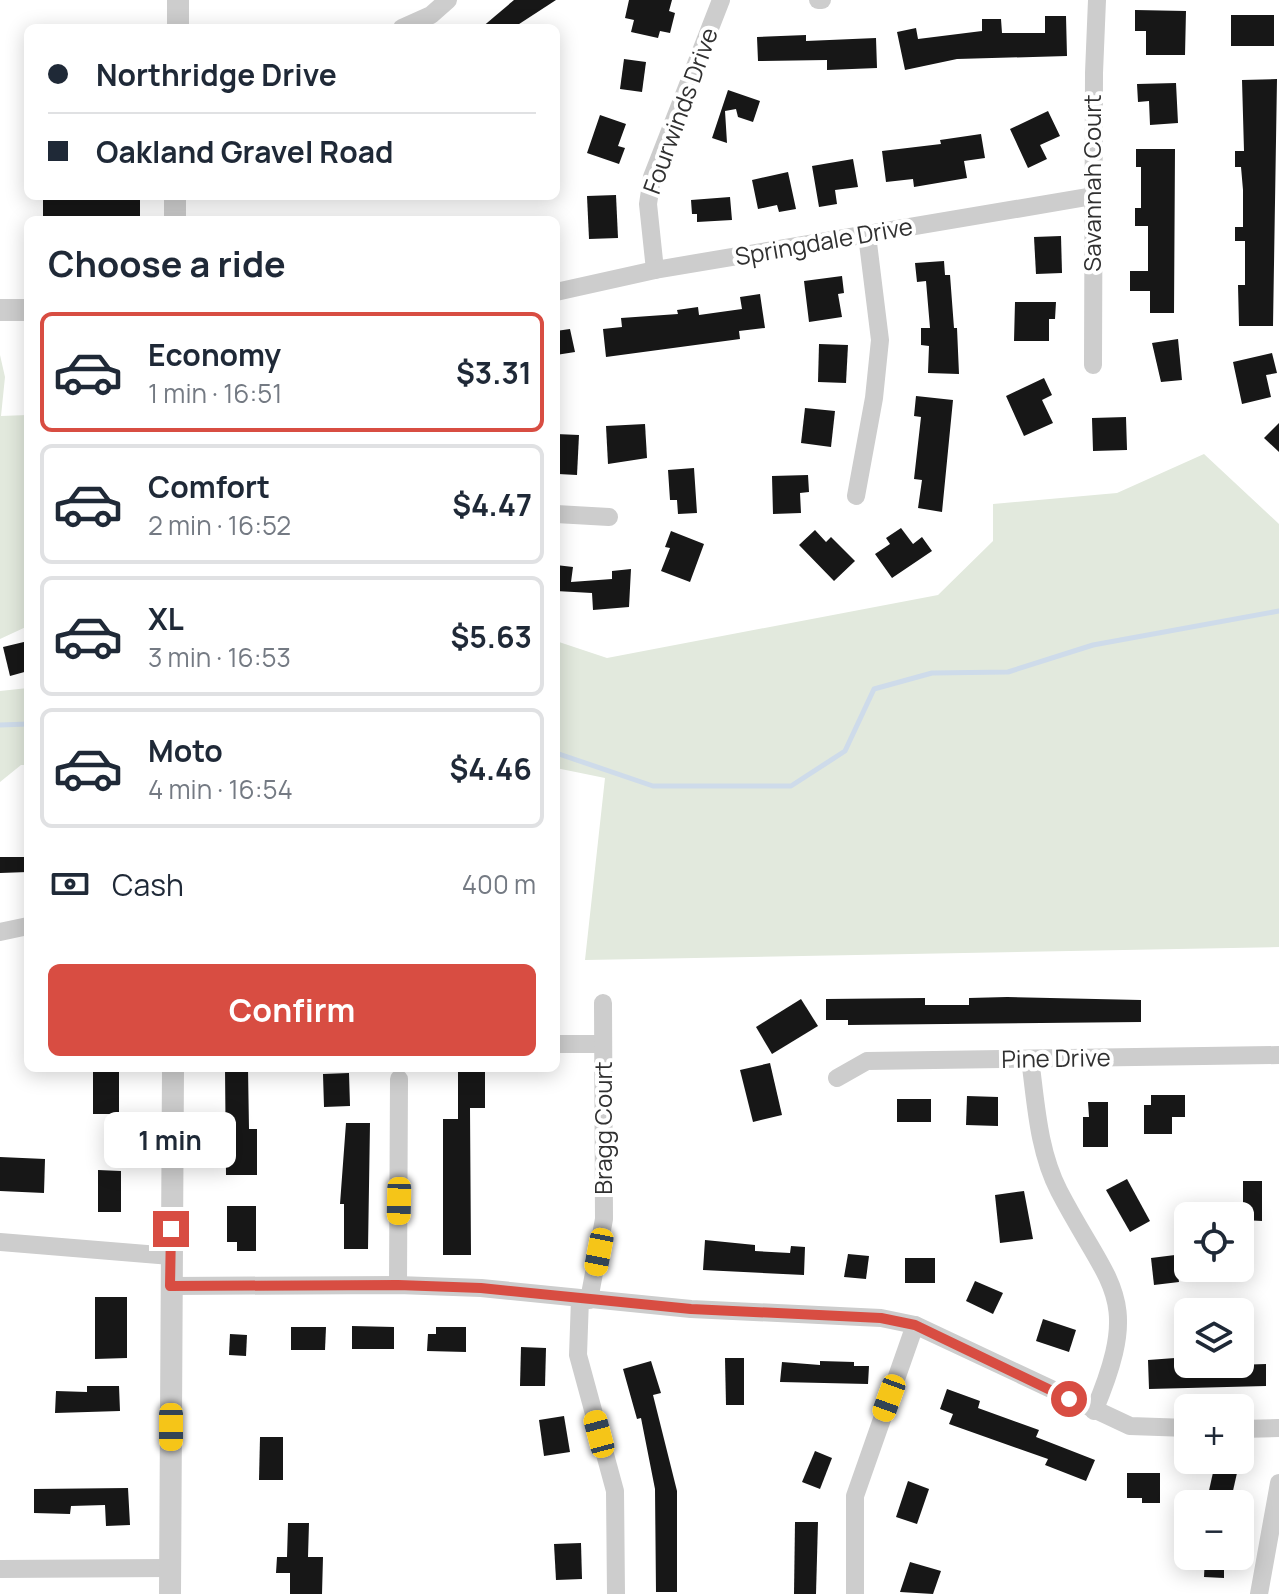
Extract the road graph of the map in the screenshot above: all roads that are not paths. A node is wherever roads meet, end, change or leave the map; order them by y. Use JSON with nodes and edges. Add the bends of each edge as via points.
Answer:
{"nodes":[{"id":1,"x":178,"y":0,"type":"edge"},
{"id":2,"x":448,"y":0,"type":"edge"},
{"id":3,"x":721,"y":0,"type":"edge"},
{"id":4,"x":1097,"y":0,"type":"edge"},
{"id":5,"x":178,"y":24,"type":"edge"},
{"id":6,"x":411,"y":24,"type":"edge"},
{"id":7,"x":1093,"y":196,"type":"junction"},
{"id":8,"x":867,"y":235,"type":"junction"},
{"id":9,"x":655,"y":270,"type":"junction"},
{"id":10,"x":560,"y":291,"type":"edge"},
{"id":11,"x":0,"y":310,"type":"edge"},
{"id":12,"x":24,"y":310,"type":"edge"},
{"id":13,"x":1093,"y":365,"type":"dead end"},
{"id":14,"x":856,"y":496,"type":"dead end"},
{"id":15,"x":560,"y":514,"type":"edge"},
{"id":16,"x":609,"y":517,"type":"dead end"},
{"id":17,"x":24,"y":927,"type":"edge"},
{"id":18,"x":0,"y":932,"type":"edge"},
{"id":19,"x":603,"y":1003,"type":"dead end"},
{"id":20,"x":560,"y":1044,"type":"edge"},
{"id":21,"x":603,"y":1044,"type":"junction"},
{"id":22,"x":1279,"y":1055,"type":"edge"},
{"id":23,"x":1030,"y":1059,"type":"junction"},
{"id":24,"x":173,"y":1072,"type":"edge"},
{"id":25,"x":837,"y":1078,"type":"dead end"},
{"id":26,"x":399,"y":1079,"type":"dead end"},
{"id":27,"x":0,"y":1242,"type":"edge"},
{"id":28,"x":171,"y":1256,"type":"junction"},
{"id":29,"x":398,"y":1285,"type":"junction"},
{"id":30,"x":170,"y":1286,"type":"junction"},
{"id":31,"x":584,"y":1300,"type":"junction"},
{"id":32,"x":915,"y":1325,"type":"junction"},
{"id":33,"x":1094,"y":1411,"type":"junction"},
{"id":34,"x":1174,"y":1428,"type":"edge"},
{"id":35,"x":1279,"y":1428,"type":"edge"},
{"id":36,"x":1254,"y":1429,"type":"edge"},
{"id":37,"x":1279,"y":1483,"type":"edge"},
{"id":38,"x":171,"y":1568,"type":"junction"},
{"id":39,"x":0,"y":1569,"type":"edge"},
{"id":40,"x":170,"y":1594,"type":"edge"},
{"id":41,"x":616,"y":1594,"type":"edge"},
{"id":42,"x":855,"y":1594,"type":"edge"},
{"id":43,"x":1259,"y":1594,"type":"edge"}],
"edges":[{"from":1,"to":5,"type":"street"},
{"from":2,"to":6,"type":"street"},
{"from":3,"to":9,"type":"street","name":"Fourwinds Drive","via":[[652,177],[648,204]]},
{"from":4,"to":7,"type":"street","name":"Savannah Court"},
{"from":7,"to":8,"type":"street","name":"Springdale Drive"},
{"from":7,"to":13,"type":"street","name":"Savannah Court"},
{"from":8,"to":9,"type":"street","name":"Springdale Drive"},
{"from":8,"to":14,"type":"street","via":[[880,340]]},
{"from":9,"to":10,"type":"street","name":"Springdale Drive"},
{"from":11,"to":12,"type":"street"},
{"from":15,"to":16,"type":"street"},
{"from":17,"to":18,"type":"street"},
{"from":19,"to":21,"type":"street","name":"Bragg Court"},
{"from":20,"to":21,"type":"street"},
{"from":21,"to":31,"type":"street","name":"Bragg Court","via":[[604,1219]]},
{"from":22,"to":23,"type":"street","name":"Pine Drive"},
{"from":23,"to":25,"type":"street","name":"Pine Drive","via":[[867,1061]]},
{"from":23,"to":33,"type":"street","via":[[1045,1153],[1058,1189],[1099,1255],[1121,1319],[1113,1366]]},
{"from":24,"to":28,"type":"street"},
{"from":26,"to":29,"type":"street"},
{"from":27,"to":28,"type":"street"},
{"from":28,"to":30,"type":"street"},
{"from":29,"to":30,"type":"street"},
{"from":29,"to":31,"type":"street"},
{"from":30,"to":38,"type":"street"},
{"from":31,"to":32,"type":"street","via":[[881,1318]]},
{"from":31,"to":41,"type":"street","name":"Bragg Court","via":[[578,1355],[615,1491]]},
{"from":32,"to":33,"type":"street"},
{"from":32,"to":42,"type":"street","via":[[855,1496]]},
{"from":33,"to":34,"type":"street","via":[[1130,1426]]},
{"from":35,"to":36,"type":"street"},
{"from":37,"to":43,"type":"street"},
{"from":38,"to":39,"type":"street"},
{"from":38,"to":40,"type":"street"}]}
